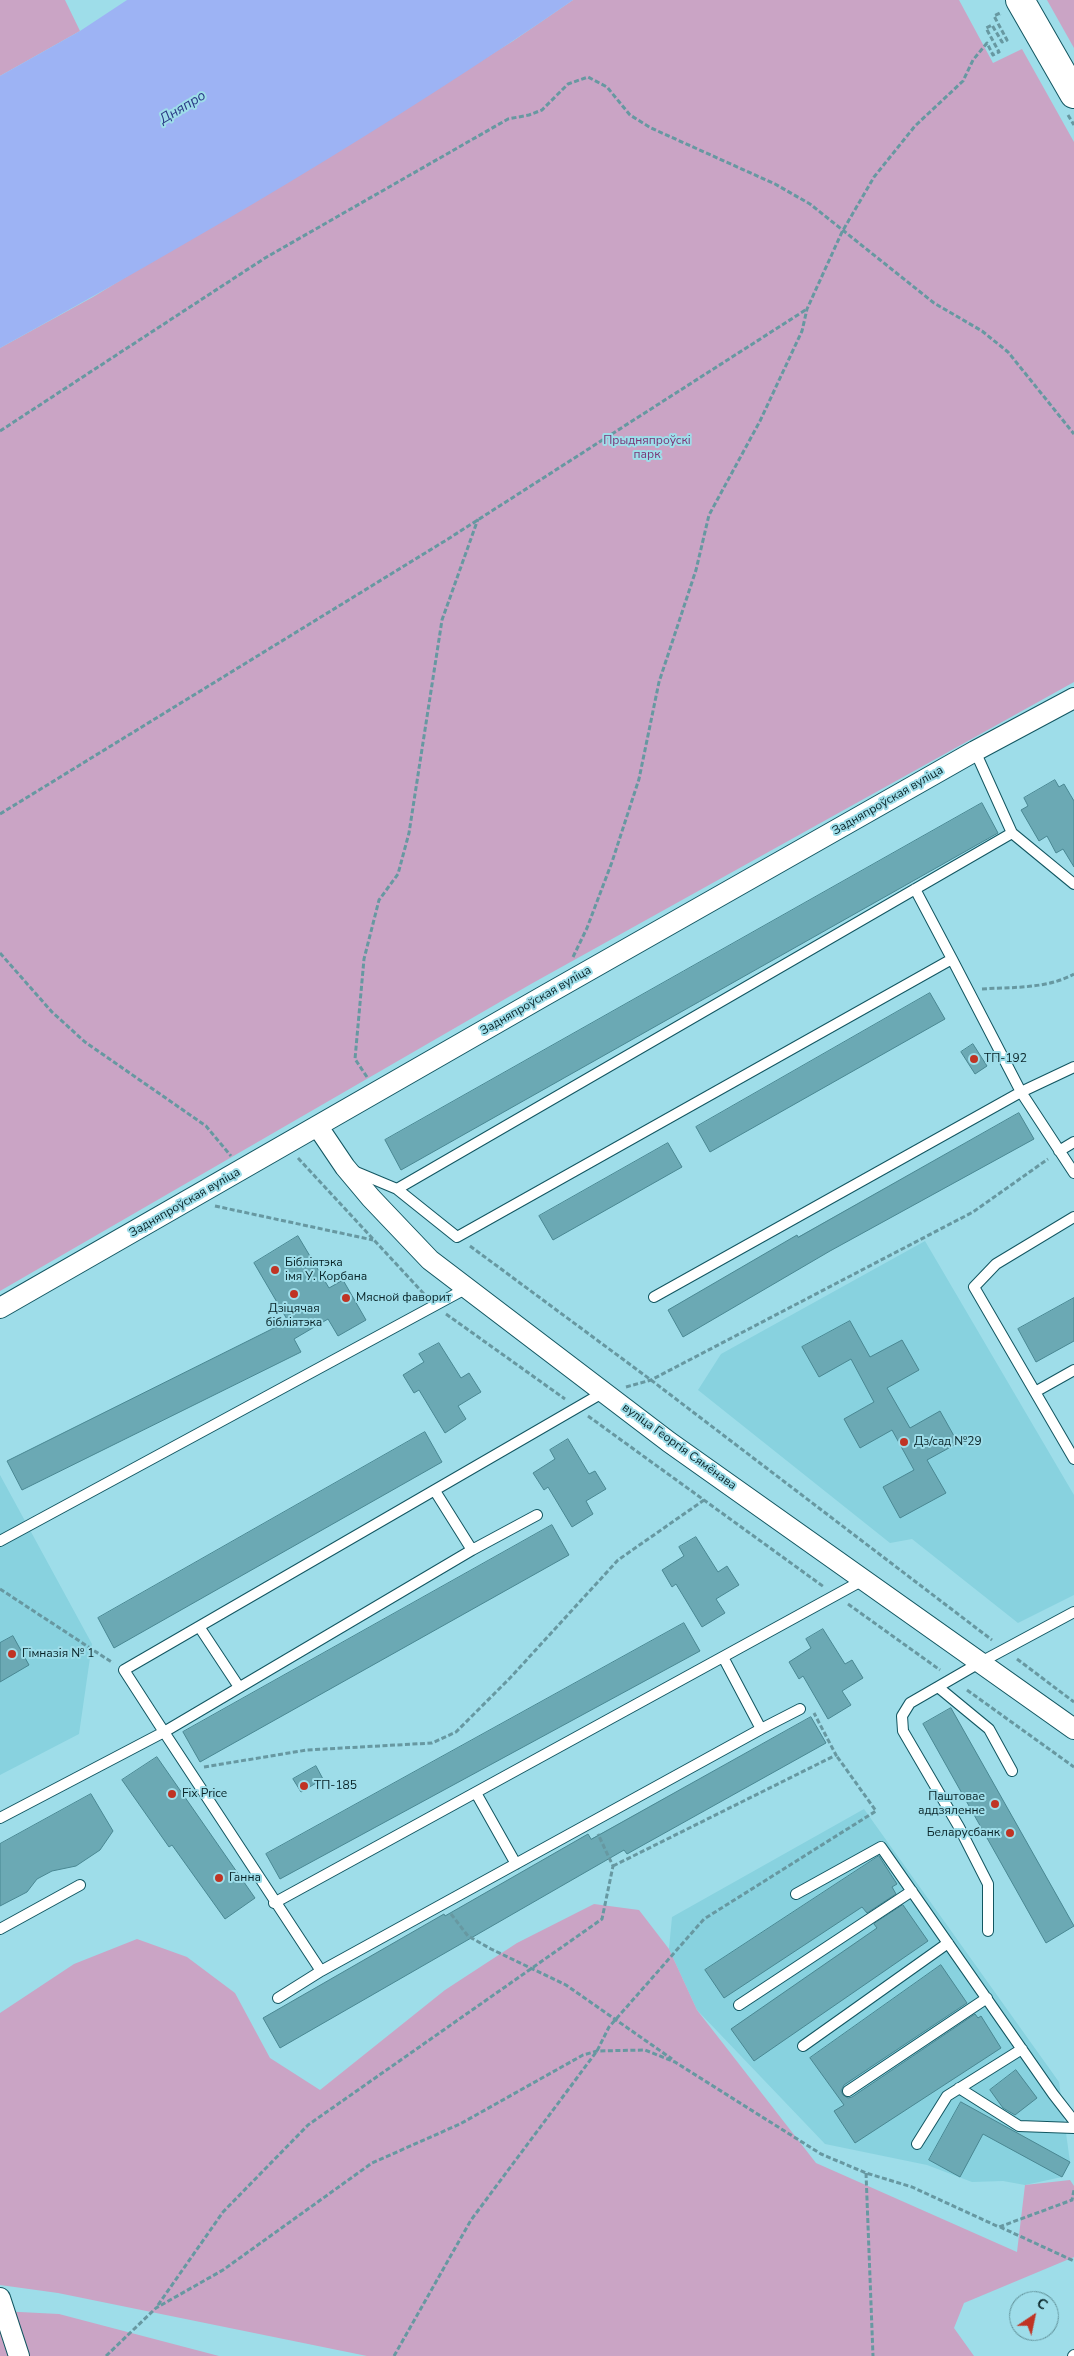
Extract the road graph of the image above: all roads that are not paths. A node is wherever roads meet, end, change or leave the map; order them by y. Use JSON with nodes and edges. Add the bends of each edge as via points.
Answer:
{"nodes":[{"id":1,"x":1012,"y":10,"type":"edge"},
{"id":2,"x":1074,"y":94,"type":"edge"},
{"id":3,"x":1074,"y":698,"type":"edge"},
{"id":4,"x":975,"y":751,"type":"junction"},
{"id":5,"x":1012,"y":833,"type":"junction"},
{"id":6,"x":1074,"y":884,"type":"edge"},
{"id":7,"x":915,"y":889,"type":"junction"},
{"id":8,"x":952,"y":959,"type":"junction"},
{"id":9,"x":1074,"y":1068,"type":"edge"},
{"id":10,"x":1021,"y":1092,"type":"junction"},
{"id":11,"x":318,"y":1127,"type":"junction"},
{"id":12,"x":1074,"y":1142,"type":"edge"},
{"id":13,"x":1059,"y":1151,"type":"junction"},
{"id":14,"x":346,"y":1167,"type":"junction"},
{"id":15,"x":1074,"y":1173,"type":"edge"},
{"id":16,"x":397,"y":1189,"type":"junction"},
{"id":17,"x":1074,"y":1217,"type":"edge"},
{"id":18,"x":467,"y":1288,"type":"junction"},
{"id":19,"x":654,"y":1298,"type":"dead end"},
{"id":20,"x":0,"y":1308,"type":"edge"},
{"id":21,"x":1074,"y":1370,"type":"edge"},
{"id":22,"x":604,"y":1392,"type":"junction"},
{"id":23,"x":1035,"y":1392,"type":"junction"},
{"id":24,"x":1074,"y":1458,"type":"edge"},
{"id":25,"x":435,"y":1491,"type":"junction"},
{"id":26,"x":537,"y":1515,"type":"dead end"},
{"id":27,"x":0,"y":1541,"type":"edge"},
{"id":28,"x":472,"y":1550,"type":"junction"},
{"id":29,"x":865,"y":1579,"type":"junction"},
{"id":30,"x":1074,"y":1612,"type":"edge"},
{"id":31,"x":200,"y":1628,"type":"junction"},
{"id":32,"x":723,"y":1657,"type":"junction"},
{"id":33,"x":981,"y":1662,"type":"junction"},
{"id":34,"x":239,"y":1687,"type":"junction"},
{"id":35,"x":938,"y":1687,"type":"junction"},
{"id":36,"x":800,"y":1709,"type":"road end"},
{"id":37,"x":761,"y":1729,"type":"junction"},
{"id":38,"x":1074,"y":1729,"type":"edge"},
{"id":39,"x":164,"y":1732,"type":"junction"},
{"id":40,"x":1012,"y":1770,"type":"dead end"},
{"id":41,"x":476,"y":1793,"type":"junction"},
{"id":42,"x":0,"y":1818,"type":"edge"},
{"id":43,"x":516,"y":1864,"type":"junction"},
{"id":44,"x":80,"y":1885,"type":"dead end"},
{"id":45,"x":912,"y":1891,"type":"junction"},
{"id":46,"x":796,"y":1894,"type":"dead end"},
{"id":47,"x":274,"y":1903,"type":"junction"},
{"id":48,"x":0,"y":1929,"type":"edge"},
{"id":49,"x":988,"y":1931,"type":"dead end"},
{"id":50,"x":948,"y":1943,"type":"junction"},
{"id":51,"x":321,"y":1971,"type":"junction"},
{"id":52,"x":278,"y":1998,"type":"dead end"},
{"id":53,"x":987,"y":1998,"type":"junction"},
{"id":54,"x":739,"y":2005,"type":"dead end"},
{"id":55,"x":802,"y":2046,"type":"dead end"},
{"id":56,"x":1022,"y":2049,"type":"junction"},
{"id":57,"x":959,"y":2088,"type":"junction"},
{"id":58,"x":848,"y":2091,"type":"dead end"},
{"id":59,"x":1074,"y":2121,"type":"edge"},
{"id":60,"x":1074,"y":2128,"type":"edge"},
{"id":61,"x":916,"y":2144,"type":"dead end"},
{"id":62,"x":0,"y":2298,"type":"edge"},
{"id":63,"x":20,"y":2356,"type":"edge"}],
"edges":[{"from":1,"to":2,"type":"main road"},
{"from":3,"to":4,"type":"street","name":"Задняпроўская вуліца"},
{"from":4,"to":5,"type":"lane"},
{"from":4,"to":11,"type":"street","name":"Задняпроўская вуліца"},
{"from":5,"to":6,"type":"lane"},
{"from":5,"to":7,"type":"lane"},
{"from":7,"to":8,"type":"lane"},
{"from":7,"to":16,"type":"lane"},
{"from":8,"to":10,"type":"lane"},
{"from":8,"to":16,"type":"lane","via":[[457,1237]]},
{"from":9,"to":10,"type":"lane"},
{"from":10,"to":13,"type":"lane"},
{"from":10,"to":19,"type":"lane"},
{"from":11,"to":14,"type":"street","name":"вуліца Георгія Сямёнава"},
{"from":11,"to":20,"type":"street","name":"Задняпроўская вуліца"},
{"from":12,"to":13,"type":"lane"},
{"from":13,"to":15,"type":"lane"},
{"from":14,"to":16,"type":"lane"},
{"from":14,"to":18,"type":"street","name":"вуліца Георгія Сямёнава","via":[[430,1260]]},
{"from":17,"to":23,"type":"lane","via":[[996,1264],[974,1286]]},
{"from":18,"to":22,"type":"street","name":"вуліца Георгія Сямёнава"},
{"from":18,"to":27,"type":"lane"},
{"from":21,"to":23,"type":"lane"},
{"from":22,"to":25,"type":"lane"},
{"from":22,"to":29,"type":"street","name":"вуліца Георгія Сямёнава","via":[[669,1442]]},
{"from":23,"to":24,"type":"lane"},
{"from":25,"to":28,"type":"lane"},
{"from":25,"to":31,"type":"lane"},
{"from":26,"to":28,"type":"lane"},
{"from":28,"to":34,"type":"lane"},
{"from":29,"to":32,"type":"lane"},
{"from":29,"to":33,"type":"street","name":"вуліца Георгія Сямёнава"},
{"from":30,"to":33,"type":"lane"},
{"from":31,"to":34,"type":"lane"},
{"from":31,"to":39,"type":"lane","via":[[124,1670]]},
{"from":32,"to":37,"type":"lane"},
{"from":32,"to":41,"type":"lane"},
{"from":33,"to":35,"type":"lane"},
{"from":33,"to":38,"type":"street","name":"вуліца Георгія Сямёнава"},
{"from":34,"to":39,"type":"lane"},
{"from":35,"to":40,"type":"lane","via":[[989,1729]]},
{"from":35,"to":49,"type":"lane","via":[[910,1703],[902,1716],[903,1731],[960,1827],[988,1884]]},
{"from":36,"to":37,"type":"lane"},
{"from":37,"to":43,"type":"lane"},
{"from":39,"to":42,"type":"lane"},
{"from":39,"to":47,"type":"lane"},
{"from":41,"to":43,"type":"lane"},
{"from":41,"to":47,"type":"lane"},
{"from":43,"to":51,"type":"lane"},
{"from":44,"to":48,"type":"lane"},
{"from":45,"to":46,"type":"lane","via":[[882,1847]]},
{"from":45,"to":50,"type":"lane"},
{"from":45,"to":54,"type":"lane"},
{"from":47,"to":51,"type":"lane"},
{"from":50,"to":53,"type":"lane"},
{"from":50,"to":55,"type":"lane"},
{"from":51,"to":52,"type":"lane"},
{"from":53,"to":56,"type":"lane"},
{"from":53,"to":58,"type":"lane"},
{"from":56,"to":57,"type":"lane"},
{"from":56,"to":59,"type":"lane"},
{"from":57,"to":60,"type":"lane","via":[[1019,2126]]},
{"from":57,"to":61,"type":"lane","via":[[947,2096]]},
{"from":62,"to":63,"type":"street"}]}
